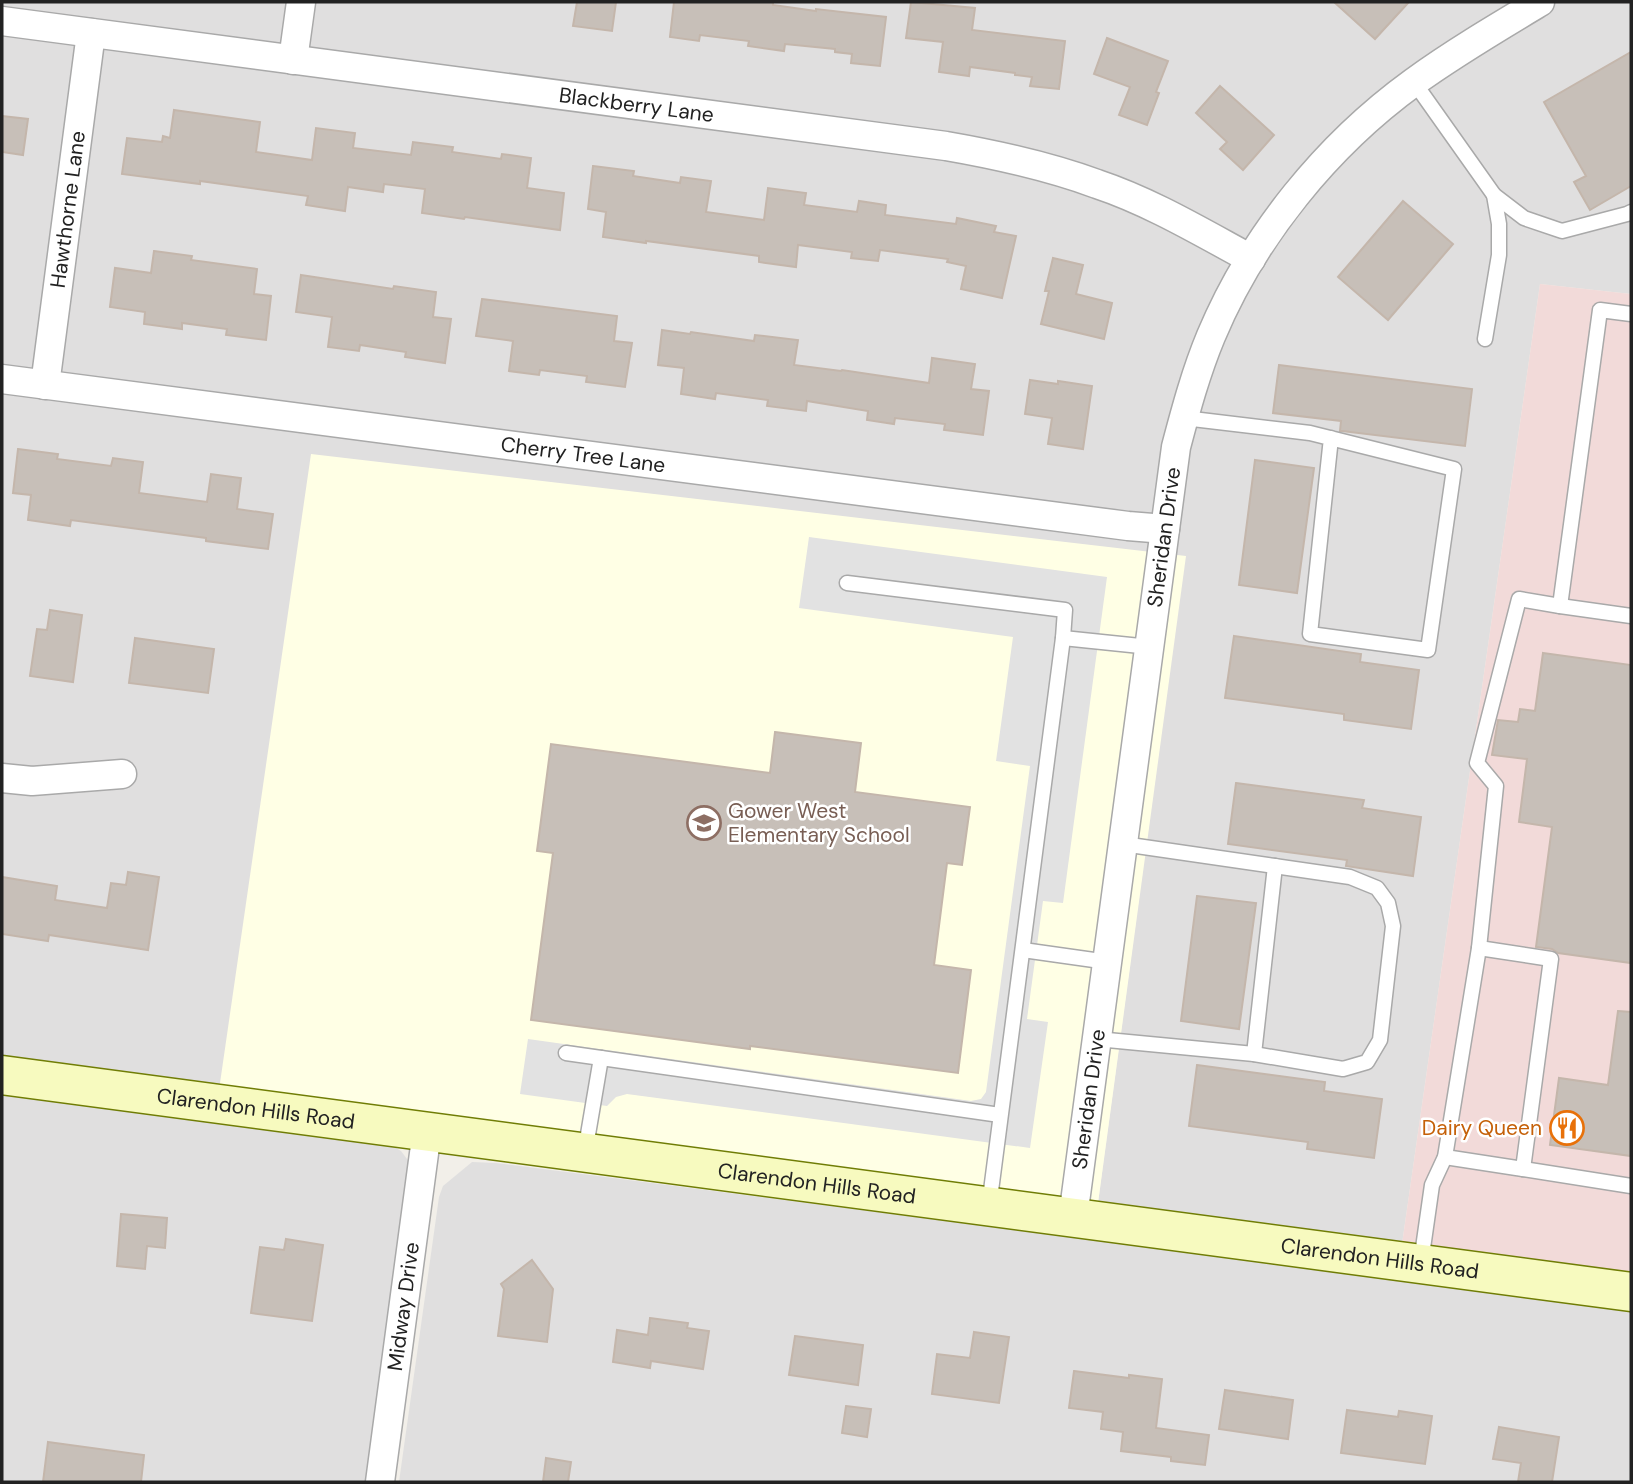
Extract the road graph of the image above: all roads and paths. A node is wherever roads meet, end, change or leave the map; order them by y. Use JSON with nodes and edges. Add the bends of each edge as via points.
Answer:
{"nodes":[{"id":1,"x":301,"y":2,"type":"edge"},
{"id":2,"x":1528,"y":5,"type":"edge"},
{"id":3,"x":2,"y":20,"type":"edge"},
{"id":4,"x":91,"y":33,"type":"junction"},
{"id":5,"x":293,"y":60,"type":"junction"},
{"id":6,"x":1415,"y":82,"type":"junction"},
{"id":7,"x":1494,"y":195,"type":"junction"},
{"id":8,"x":1631,"y":212,"type":"edge"},
{"id":9,"x":1251,"y":259,"type":"junction"},
{"id":10,"x":1631,"y":314,"type":"edge"},
{"id":11,"x":1485,"y":339,"type":"dead end"},
{"id":12,"x":2,"y":379,"type":"edge"},
{"id":13,"x":45,"y":385,"type":"junction"},
{"id":14,"x":1184,"y":418,"type":"junction"},
{"id":15,"x":1331,"y":438,"type":"junction"},
{"id":16,"x":1166,"y":529,"type":"junction"},
{"id":17,"x":847,"y":583,"type":"dead end"},
{"id":18,"x":1560,"y":606,"type":"junction"},
{"id":19,"x":1631,"y":616,"type":"edge"},
{"id":20,"x":1063,"y":638,"type":"junction"},
{"id":21,"x":1150,"y":647,"type":"junction"},
{"id":22,"x":122,"y":774,"type":"dead end"},
{"id":23,"x":2,"y":778,"type":"edge"},
{"id":24,"x":1123,"y":844,"type":"junction"},
{"id":25,"x":1275,"y":866,"type":"junction"},
{"id":26,"x":1479,"y":948,"type":"junction"},
{"id":27,"x":1023,"y":950,"type":"junction"},
{"id":28,"x":1108,"y":962,"type":"junction"},
{"id":29,"x":1097,"y":1039,"type":"junction"},
{"id":30,"x":566,"y":1053,"type":"dead end"},
{"id":31,"x":1254,"y":1054,"type":"junction"},
{"id":32,"x":601,"y":1058,"type":"junction"},
{"id":33,"x":2,"y":1075,"type":"edge"},
{"id":34,"x":1000,"y":1115,"type":"junction"},
{"id":35,"x":427,"y":1131,"type":"junction"},
{"id":36,"x":585,"y":1152,"type":"junction"},
{"id":37,"x":1445,"y":1157,"type":"junction"},
{"id":38,"x":1523,"y":1169,"type":"junction"},
{"id":39,"x":1631,"y":1186,"type":"edge"},
{"id":40,"x":989,"y":1206,"type":"junction"},
{"id":41,"x":1073,"y":1217,"type":"junction"},
{"id":42,"x":1420,"y":1264,"type":"junction"},
{"id":43,"x":1631,"y":1292,"type":"edge"},
{"id":44,"x":380,"y":1482,"type":"edge"}],
"edges":[{"from":1,"to":5,"type":"street"},
{"from":2,"to":6,"type":"street","name":"Sheridan Drive"},
{"from":3,"to":4,"type":"street","name":"Blackberry Lane"},
{"from":4,"to":5,"type":"street","name":"Blackberry Lane"},
{"from":4,"to":13,"type":"street","name":"Hawthorne Lane"},
{"from":5,"to":9,"type":"street","name":"Blackberry Lane","via":[[995,154],[1099,184]]},
{"from":6,"to":7,"type":"lane"},
{"from":6,"to":9,"type":"street","name":"Sheridan Drive","via":[[1374,114],[1315,173]]},
{"from":7,"to":8,"type":"lane","via":[[1524,218],[1562,230]]},
{"from":7,"to":11,"type":"lane","via":[[1499,255]]},
{"from":9,"to":14,"type":"street","name":"Sheridan Drive","via":[[1211,336]]},
{"from":10,"to":18,"type":"lane","via":[[1600,310]]},
{"from":12,"to":13,"type":"street","name":"Cherry Tree Lane"},
{"from":13,"to":16,"type":"street","name":"Cherry Tree Lane"},
{"from":14,"to":15,"type":"lane"},
{"from":14,"to":16,"type":"street","name":"Sheridan Drive"},
{"from":15,"to":15,"type":"lane","via":[[1310,634],[1428,650],[1454,469]]},
{"from":16,"to":21,"type":"street","name":"Sheridan Drive"},
{"from":17,"to":20,"type":"lane","via":[[1065,610]]},
{"from":18,"to":19,"type":"lane"},
{"from":18,"to":26,"type":"lane","via":[[1519,599],[1477,763],[1496,786]]},
{"from":20,"to":21,"type":"lane"},
{"from":20,"to":27,"type":"lane"},
{"from":21,"to":24,"type":"street","name":"Sheridan Drive"},
{"from":22,"to":23,"type":"street"},
{"from":24,"to":25,"type":"lane"},
{"from":24,"to":28,"type":"street","name":"Sheridan Drive"},
{"from":25,"to":31,"type":"lane"},
{"from":25,"to":31,"type":"lane","via":[[1350,877],[1377,888],[1388,903],[1392,938],[1380,1040],[1367,1062],[1343,1069]]},
{"from":26,"to":37,"type":"lane"},
{"from":26,"to":38,"type":"lane","via":[[1551,960]]},
{"from":27,"to":28,"type":"lane"},
{"from":27,"to":34,"type":"lane"},
{"from":28,"to":29,"type":"street","name":"Sheridan Drive"},
{"from":29,"to":31,"type":"lane"},
{"from":29,"to":41,"type":"street","name":"Sheridan Drive"},
{"from":30,"to":32,"type":"lane"},
{"from":32,"to":34,"type":"lane"},
{"from":32,"to":36,"type":"lane"},
{"from":33,"to":35,"type":"street","name":"Clarendon Hills Road"},
{"from":34,"to":40,"type":"lane"},
{"from":35,"to":36,"type":"street","name":"Clarendon Hills Road"},
{"from":35,"to":44,"type":"street","name":"Midway Drive"},
{"from":36,"to":40,"type":"street","name":"Clarendon Hills Road"},
{"from":37,"to":38,"type":"lane"},
{"from":37,"to":42,"type":"lane","via":[[1432,1185]]},
{"from":38,"to":39,"type":"lane"},
{"from":40,"to":41,"type":"street","name":"Clarendon Hills Road"},
{"from":41,"to":42,"type":"street","name":"Clarendon Hills Road"},
{"from":42,"to":43,"type":"street","name":"Clarendon Hills Road"}]}
